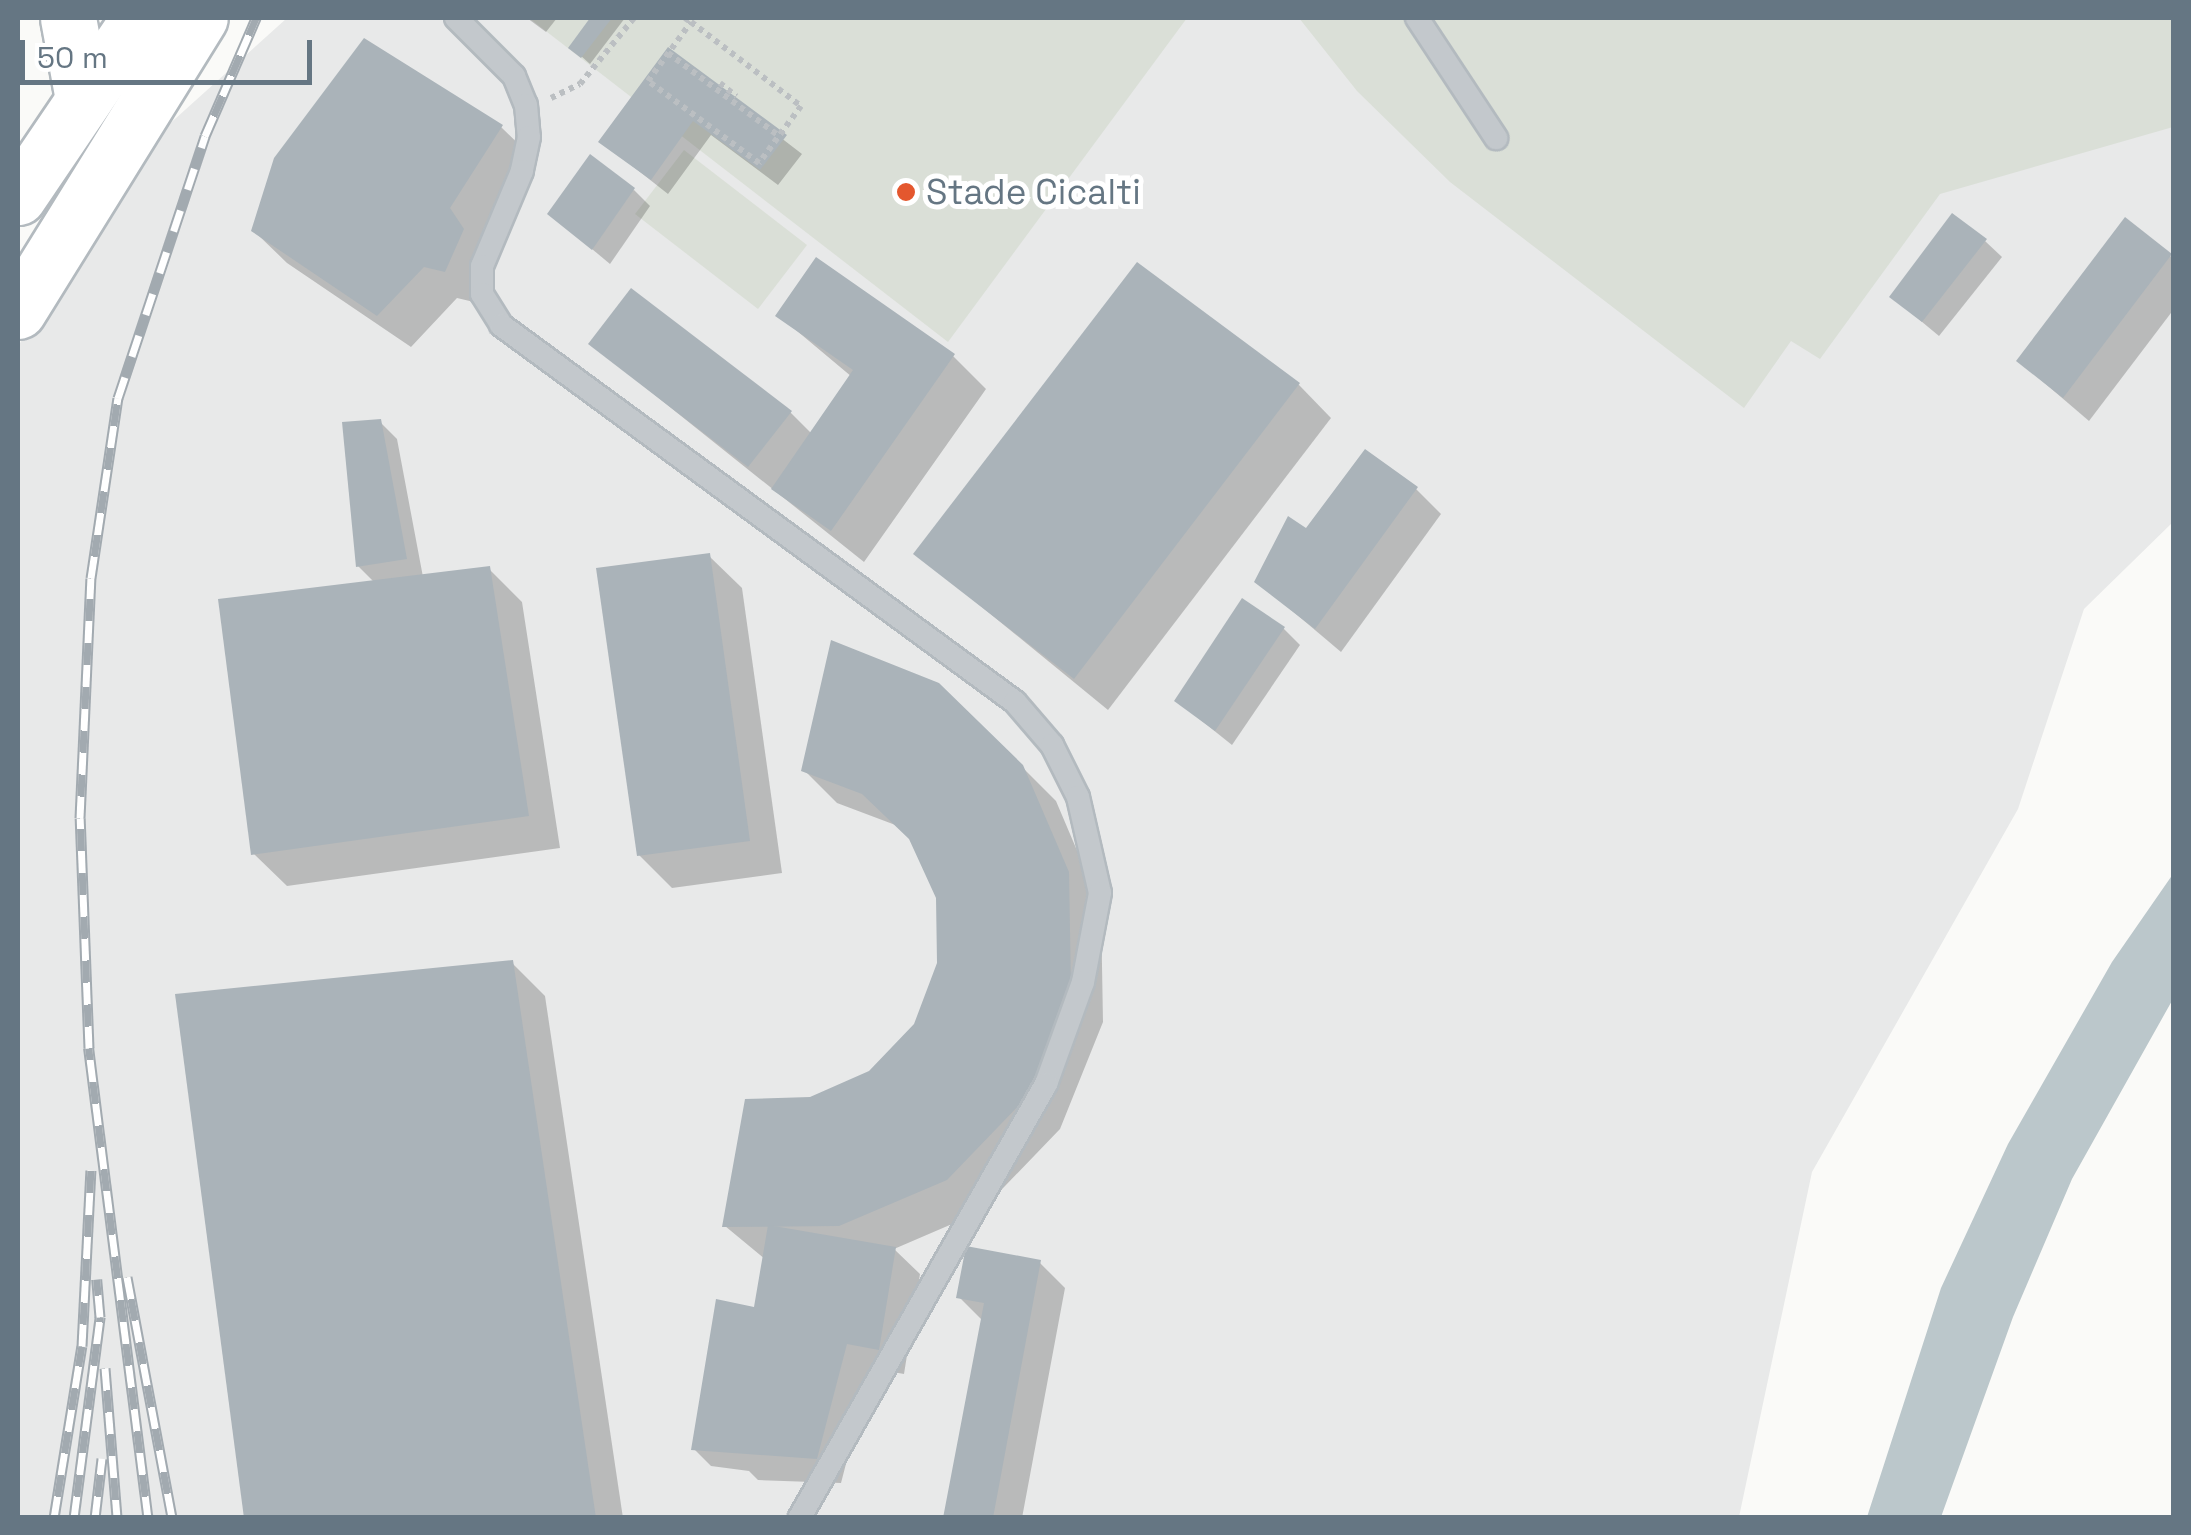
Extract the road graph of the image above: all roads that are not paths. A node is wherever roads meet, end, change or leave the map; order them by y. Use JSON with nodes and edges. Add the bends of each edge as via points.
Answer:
{"nodes":[{"id":1,"x":68,"y":18,"type":"edge"},
{"id":2,"x":140,"y":18,"type":"edge"},
{"id":3,"x":200,"y":18,"type":"edge"},
{"id":4,"x":456,"y":18,"type":"edge"},
{"id":5,"x":1417,"y":18,"type":"edge"},
{"id":6,"x":83,"y":99,"type":"junction"},
{"id":7,"x":1496,"y":138,"type":"dead end"},
{"id":8,"x":18,"y":197,"type":"edge"},
{"id":9,"x":18,"y":311,"type":"edge"},
{"id":10,"x":799,"y":1518,"type":"edge"}],
"edges":[{"from":1,"to":6,"type":"main road"},
{"from":2,"to":6,"type":"main road"},
{"from":3,"to":9,"type":"main road"},
{"from":4,"to":10,"type":"lane","via":[[514,76],[526,105],[522,171],[482,266],[482,294],[501,325],[1015,702],[1052,745],[1078,797],[1100,893],[1083,982],[1046,1084]]},
{"from":5,"to":7,"type":"lane"},
{"from":6,"to":8,"type":"main road"}]}
